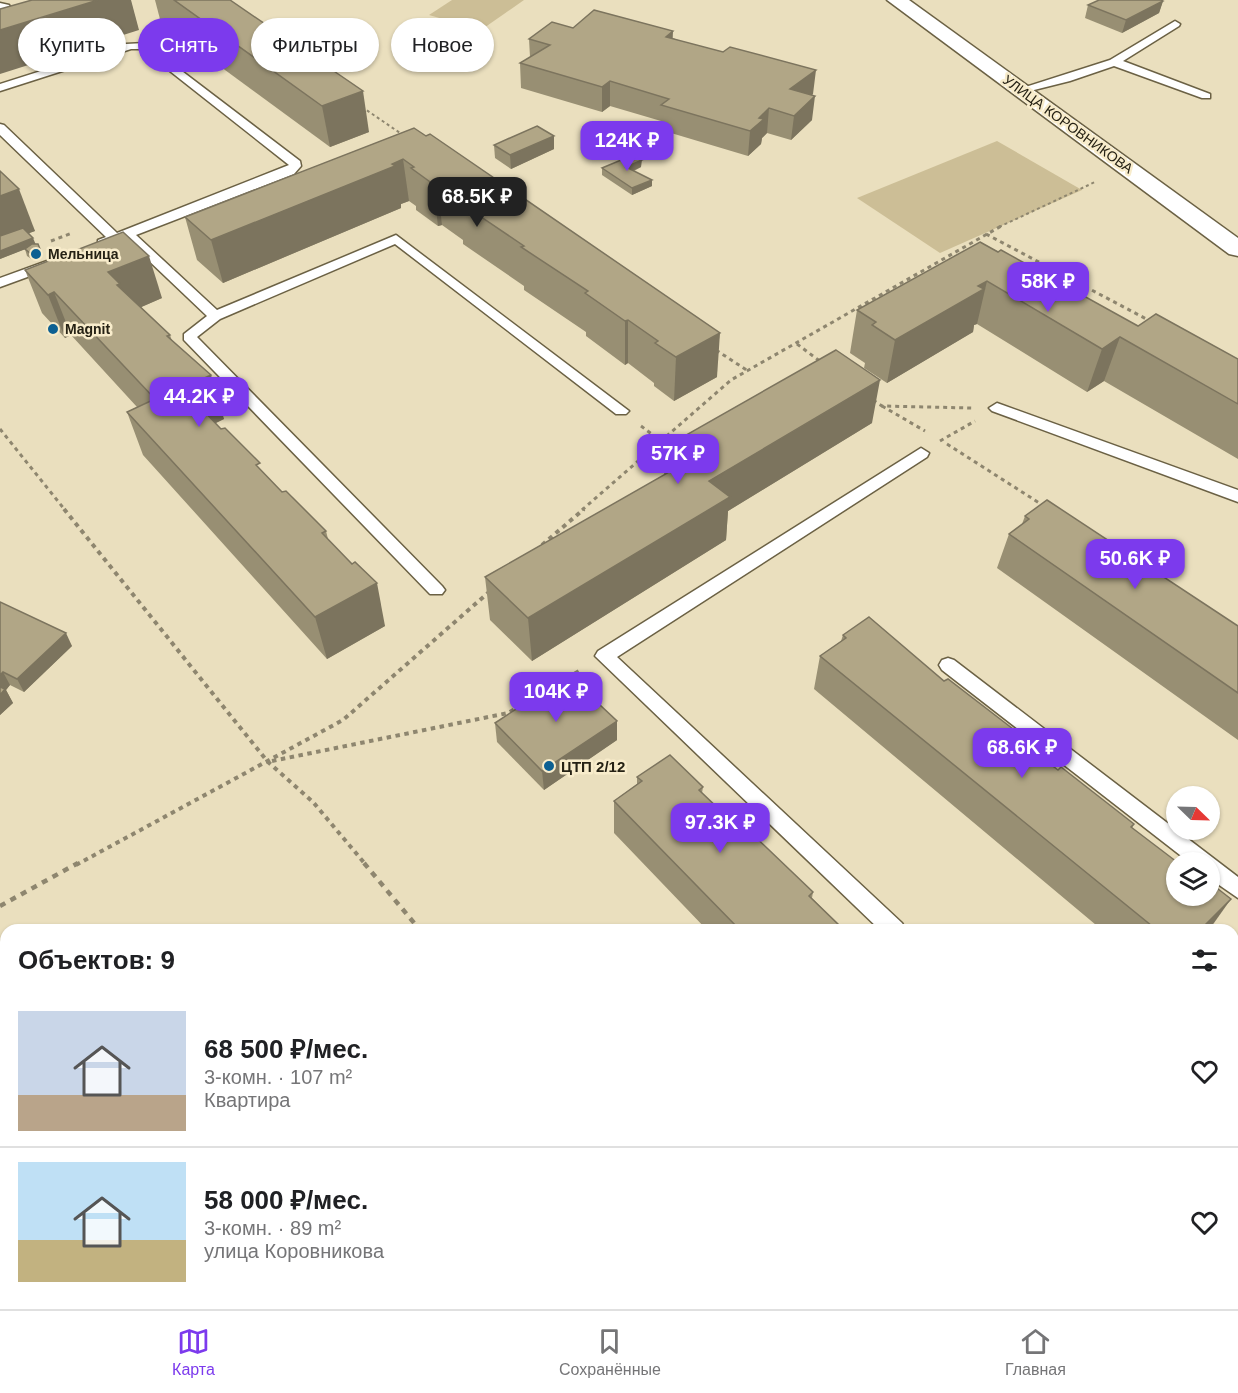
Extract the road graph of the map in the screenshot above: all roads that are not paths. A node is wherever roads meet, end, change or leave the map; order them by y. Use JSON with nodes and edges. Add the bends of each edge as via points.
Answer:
{"nodes":[{"id":1,"x":897,"y":0,"type":"edge"},
{"id":2,"x":1175,"y":24,"type":"dead end"},
{"id":3,"x":1114,"y":62,"type":"junction"},
{"id":4,"x":0,"y":88,"type":"edge"},
{"id":5,"x":1022,"y":90,"type":"junction"},
{"id":6,"x":1206,"y":96,"type":"dead end"},
{"id":7,"x":0,"y":128,"type":"edge"},
{"id":8,"x":121,"y":236,"type":"junction"},
{"id":9,"x":94,"y":247,"type":"edge"},
{"id":10,"x":1238,"y":249,"type":"edge"},
{"id":11,"x":63,"y":259,"type":"edge"},
{"id":12,"x":0,"y":283,"type":"edge"},
{"id":13,"x":215,"y":316,"type":"junction"},
{"id":14,"x":997,"y":408,"type":"road end"},
{"id":15,"x":621,"y":411,"type":"dead end"},
{"id":16,"x":921,"y":453,"type":"road end"},
{"id":17,"x":1238,"y":496,"type":"edge"},
{"id":18,"x":436,"y":590,"type":"dead end"},
{"id":19,"x":948,"y":665,"type":"dead end"},
{"id":20,"x":1191,"y":852,"type":"edge"},
{"id":21,"x":1220,"y":875,"type":"edge"},
{"id":22,"x":1238,"y":889,"type":"edge"},
{"id":23,"x":889,"y":924,"type":"edge"}],
"edges":[{"from":1,"to":5,"type":"street","name":"УЛИЦА КОРОВНИКОВА"},
{"from":2,"to":3,"type":"lane"},
{"from":3,"to":5,"type":"lane"},
{"from":3,"to":6,"type":"lane"},
{"from":4,"to":8,"type":"lane","via":[[130,46],[145,46],[294,160],[290,171]]},
{"from":5,"to":10,"type":"street","name":"УЛИЦА КОРОВНИКОВА"},
{"from":7,"to":8,"type":"lane"},
{"from":8,"to":9,"type":"lane"},
{"from":8,"to":13,"type":"lane"},
{"from":11,"to":12,"type":"lane"},
{"from":13,"to":15,"type":"lane","via":[[396,238]]},
{"from":13,"to":18,"type":"lane","via":[[189,337]]},
{"from":14,"to":17,"type":"lane"},
{"from":16,"to":23,"type":"lane","via":[[604,656]]},
{"from":19,"to":20,"type":"lane"},
{"from":21,"to":22,"type":"lane"}]}
